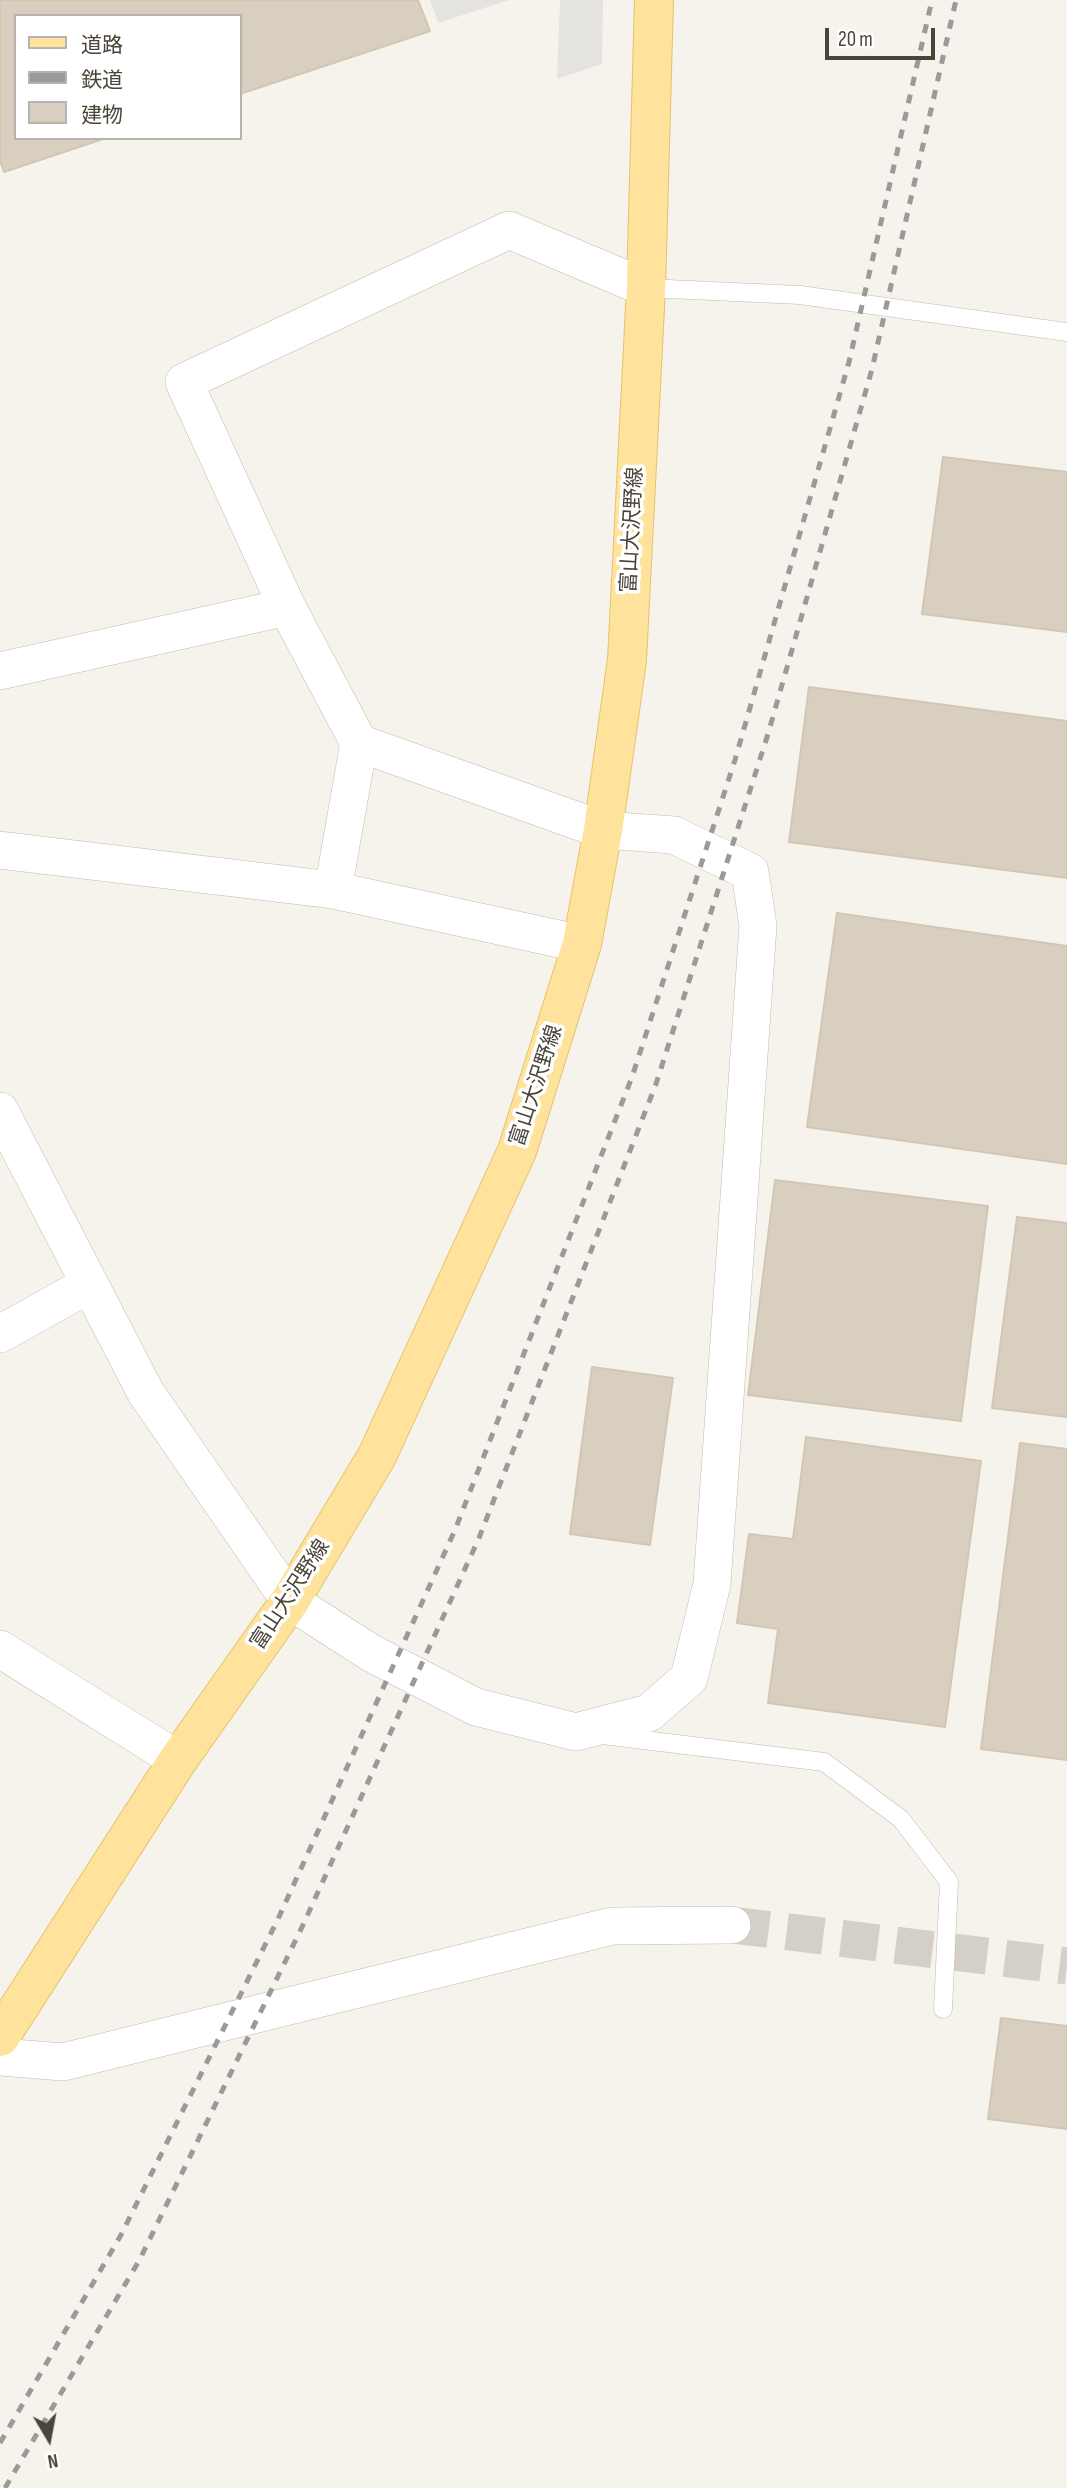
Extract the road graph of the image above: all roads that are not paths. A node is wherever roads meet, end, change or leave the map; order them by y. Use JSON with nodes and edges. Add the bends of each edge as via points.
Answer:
{"nodes":[{"id":1,"x":654,"y":0,"type":"edge"},
{"id":2,"x":646,"y":288,"type":"junction"},
{"id":3,"x":1067,"y":332,"type":"edge"},
{"id":4,"x":287,"y":607,"type":"junction"},
{"id":5,"x":0,"y":671,"type":"edge"},
{"id":6,"x":359,"y":743,"type":"junction"},
{"id":7,"x":603,"y":830,"type":"junction"},
{"id":8,"x":0,"y":850,"type":"edge"},
{"id":9,"x":333,"y":890,"type":"junction"},
{"id":10,"x":582,"y":943,"type":"junction"},
{"id":11,"x":0,"y":1111,"type":"edge"},
{"id":12,"x":88,"y":1284,"type":"junction"},
{"id":13,"x":0,"y":1334,"type":"edge"},
{"id":14,"x":290,"y":1601,"type":"junction"},
{"id":15,"x":0,"y":1649,"type":"edge"},
{"id":16,"x":576,"y":1732,"type":"junction"},
{"id":17,"x":178,"y":1760,"type":"junction"},
{"id":18,"x":733,"y":1925,"type":"tunnel mouth"},
{"id":19,"x":943,"y":2009,"type":"dead end"},
{"id":20,"x":0,"y":2038,"type":"edge"},
{"id":21,"x":0,"y":2057,"type":"edge"}],
"edges":[{"from":1,"to":2,"type":"main road","name":"富山大沢野線"},
{"from":2,"to":3,"type":"lane","via":[[800,295]]},
{"from":2,"to":4,"type":"street","via":[[509,230],[184,382]]},
{"from":2,"to":7,"type":"main road","name":"富山大沢野線","via":[[627,660]]},
{"from":4,"to":5,"type":"street"},
{"from":4,"to":6,"type":"street"},
{"from":6,"to":7,"type":"street"},
{"from":6,"to":9,"type":"street"},
{"from":7,"to":10,"type":"main road","name":"富山大沢野線"},
{"from":7,"to":16,"type":"street","via":[[674,835],[750,872],[758,926],[712,1584],[689,1678],[649,1713]]},
{"from":8,"to":9,"type":"street"},
{"from":9,"to":10,"type":"street"},
{"from":10,"to":14,"type":"main road","name":"富山大沢野線","via":[[517,1151],[377,1457]]},
{"from":11,"to":12,"type":"street"},
{"from":12,"to":13,"type":"street"},
{"from":12,"to":14,"type":"street","via":[[146,1393]]},
{"from":14,"to":16,"type":"street","via":[[371,1653],[477,1707]]},
{"from":14,"to":17,"type":"main road","name":"富山大沢野線"},
{"from":15,"to":17,"type":"street"},
{"from":16,"to":19,"type":"lane","via":[[824,1762],[901,1819],[950,1882]]},
{"from":17,"to":20,"type":"main road","name":"富山大沢野線"},
{"from":18,"to":21,"type":"street","via":[[612,1926],[63,2062]]}]}
